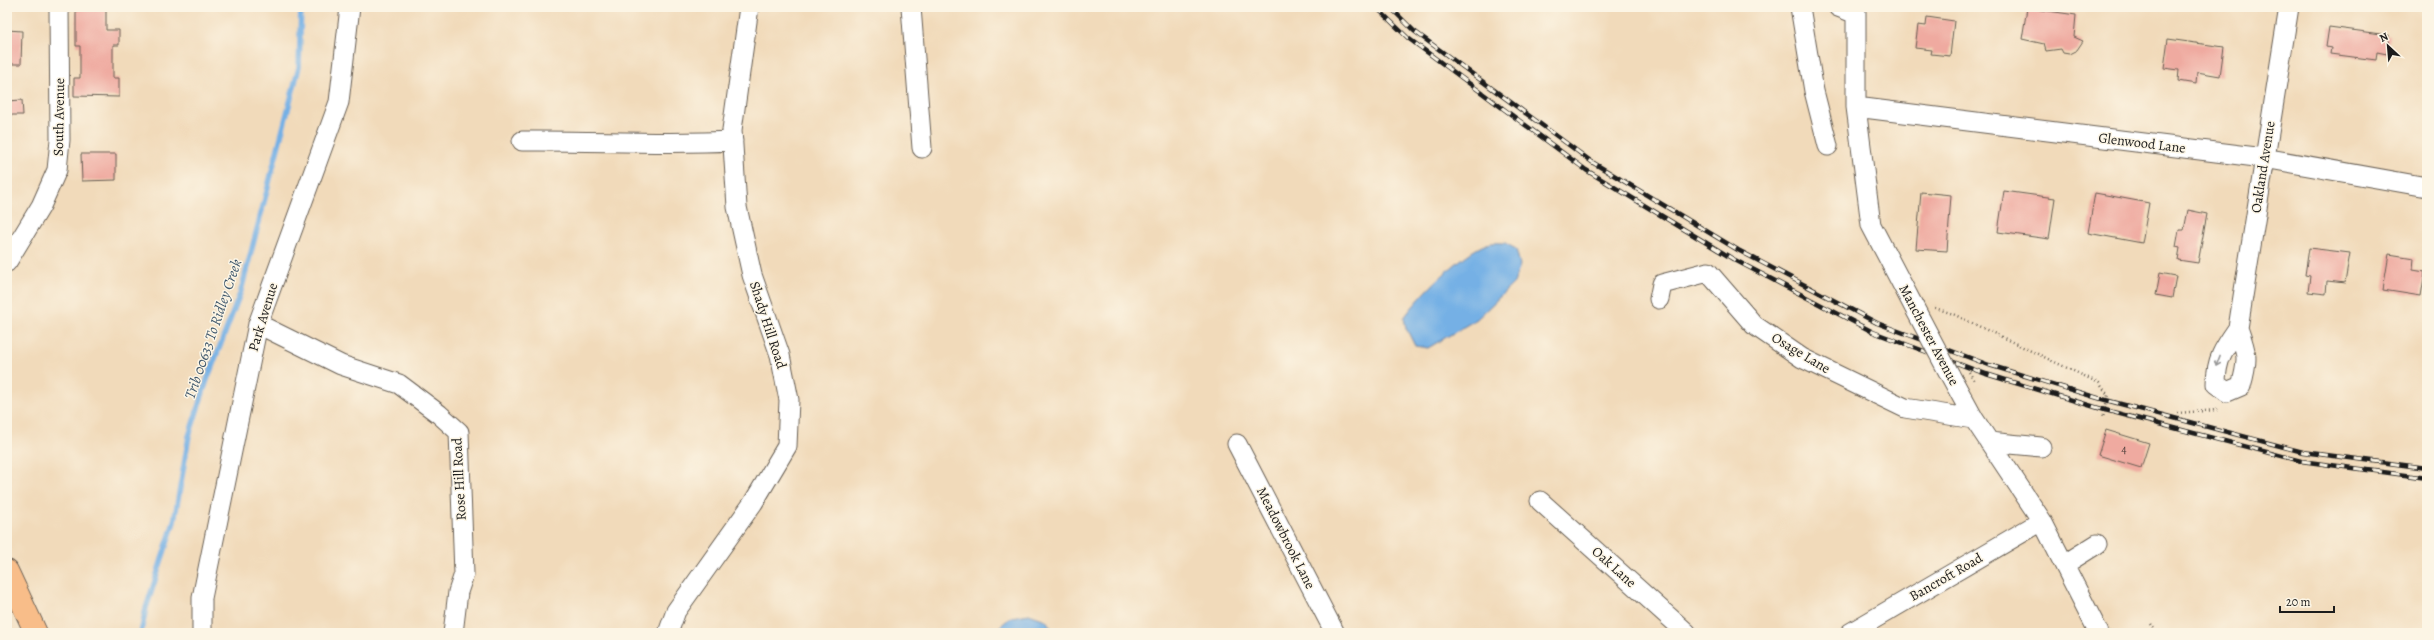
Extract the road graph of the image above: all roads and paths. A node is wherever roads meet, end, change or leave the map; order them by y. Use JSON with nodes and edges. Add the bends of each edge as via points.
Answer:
{"nodes":[{"id":1,"x":59,"y":7,"type":"edge"},
{"id":2,"x":350,"y":7,"type":"edge"},
{"id":3,"x":749,"y":7,"type":"edge"},
{"id":4,"x":911,"y":7,"type":"edge"},
{"id":5,"x":1800,"y":7,"type":"edge"},
{"id":6,"x":1838,"y":7,"type":"edge"},
{"id":7,"x":2289,"y":7,"type":"edge"},
{"id":8,"x":1856,"y":11,"type":"edge"},
{"id":9,"x":1856,"y":107,"type":"junction"},
{"id":10,"x":522,"y":141,"type":"dead end"},
{"id":11,"x":733,"y":141,"type":"junction"},
{"id":12,"x":1828,"y":146,"type":"dead end"},
{"id":13,"x":922,"y":148,"type":"dead end"},
{"id":14,"x":2264,"y":158,"type":"junction"},
{"id":15,"x":2427,"y":187,"type":"edge"},
{"id":16,"x":7,"y":262,"type":"edge"},
{"id":17,"x":1659,"y":299,"type":"dead end"},
{"id":18,"x":1923,"y":307,"type":"junction"},
{"id":19,"x":258,"y":324,"type":"junction"},
{"id":20,"x":2238,"y":328,"type":"junction"},
{"id":21,"x":2227,"y":392,"type":"junction"},
{"id":22,"x":2177,"y":414,"type":"dead end"},
{"id":23,"x":2103,"y":418,"type":"dead end"},
{"id":24,"x":1974,"y":419,"type":"junction"},
{"id":25,"x":1989,"y":442,"type":"junction"},
{"id":26,"x":1237,"y":444,"type":"dead end"},
{"id":27,"x":2006,"y":467,"type":"junction"},
{"id":28,"x":1540,"y":501,"type":"dead end"},
{"id":29,"x":2042,"y":521,"type":"junction"},
{"id":30,"x":2097,"y":544,"type":"dead end"},
{"id":31,"x":2065,"y":564,"type":"junction"},
{"id":32,"x":7,"y":571,"type":"edge"},
{"id":33,"x":2151,"y":624,"type":"dead end"},
{"id":34,"x":36,"y":633,"type":"edge"},
{"id":35,"x":202,"y":633,"type":"edge"},
{"id":36,"x":454,"y":633,"type":"edge"},
{"id":37,"x":668,"y":633,"type":"edge"},
{"id":38,"x":1335,"y":633,"type":"edge"},
{"id":39,"x":1687,"y":633,"type":"edge"},
{"id":40,"x":1850,"y":633,"type":"edge"},
{"id":41,"x":2099,"y":633,"type":"edge"},
{"id":42,"x":2157,"y":633,"type":"edge"}],
"edges":[{"from":1,"to":16,"type":"street","name":"South Avenue","via":[[60,140],[57,170],[41,206]]},
{"from":2,"to":19,"type":"street","name":"Park Avenue","via":[[339,102]]},
{"from":3,"to":11,"type":"street","name":"Shady Hill Road","via":[[732,130]]},
{"from":4,"to":13,"type":"street"},
{"from":5,"to":12,"type":"street","via":[[1814,91]]},
{"from":6,"to":8,"type":"street"},
{"from":7,"to":14,"type":"street","name":"Oakland Avenue"},
{"from":8,"to":9,"type":"street","name":"Manchester Avenue"},
{"from":9,"to":14,"type":"street","name":"Glenwood Lane"},
{"from":9,"to":18,"type":"street","name":"Manchester Avenue","via":[[1871,225]]},
{"from":10,"to":11,"type":"street","via":[[582,140],[685,144]]},
{"from":11,"to":37,"type":"street","name":"Shady Hill Road","via":[[737,207],[752,274],[780,355],[789,400],[787,446],[753,503],[676,611]]},
{"from":14,"to":15,"type":"street","name":"Glenwood Lane"},
{"from":14,"to":20,"type":"street","name":"Oakland Avenue"},
{"from":17,"to":24,"type":"street","name":"Osage Lane","via":[[1662,284],[1708,272],[1754,325],[1802,358],[1905,408]]},
{"from":18,"to":23,"type":"path","via":[[1953,314],[2099,383],[2108,395]]},
{"from":18,"to":24,"type":"street","name":"Manchester Avenue","bridge":true,"via":[[1950,375]]},
{"from":19,"to":35,"type":"street","name":"Park Avenue","via":[[202,598]]},
{"from":19,"to":36,"type":"street","name":"Rose Hill Road","via":[[341,365],[398,384],[459,432],[464,574],[458,592]]},
{"from":20,"to":21,"type":"street","name":"Oakland Avenue","via":[[2247,352],[2246,370],[2241,386]]},
{"from":20,"to":21,"type":"street","name":"Oakland Avenue","one_way":true,"via":[[2223,348],[2216,366],[2216,384]]},
{"from":21,"to":22,"type":"path","via":[[2226,401],[2217,410]]},
{"from":24,"to":25,"type":"street","name":"Manchester Avenue"},
{"from":25,"to":27,"type":"street","name":"Manchester Avenue"},
{"from":25,"to":27,"type":"street","via":[[2041,447]]},
{"from":26,"to":38,"type":"street","name":"Meadowbrook Lane"},
{"from":27,"to":29,"type":"street","name":"Manchester Avenue"},
{"from":28,"to":39,"type":"street","name":"Oak Lane"},
{"from":29,"to":31,"type":"street","name":"Manchester Avenue"},
{"from":29,"to":40,"type":"street","name":"Bancroft Road"},
{"from":30,"to":31,"type":"street"},
{"from":31,"to":41,"type":"street","name":"Manchester Avenue"},
{"from":32,"to":34,"type":"main road"},
{"from":33,"to":42,"type":"path"}]}
